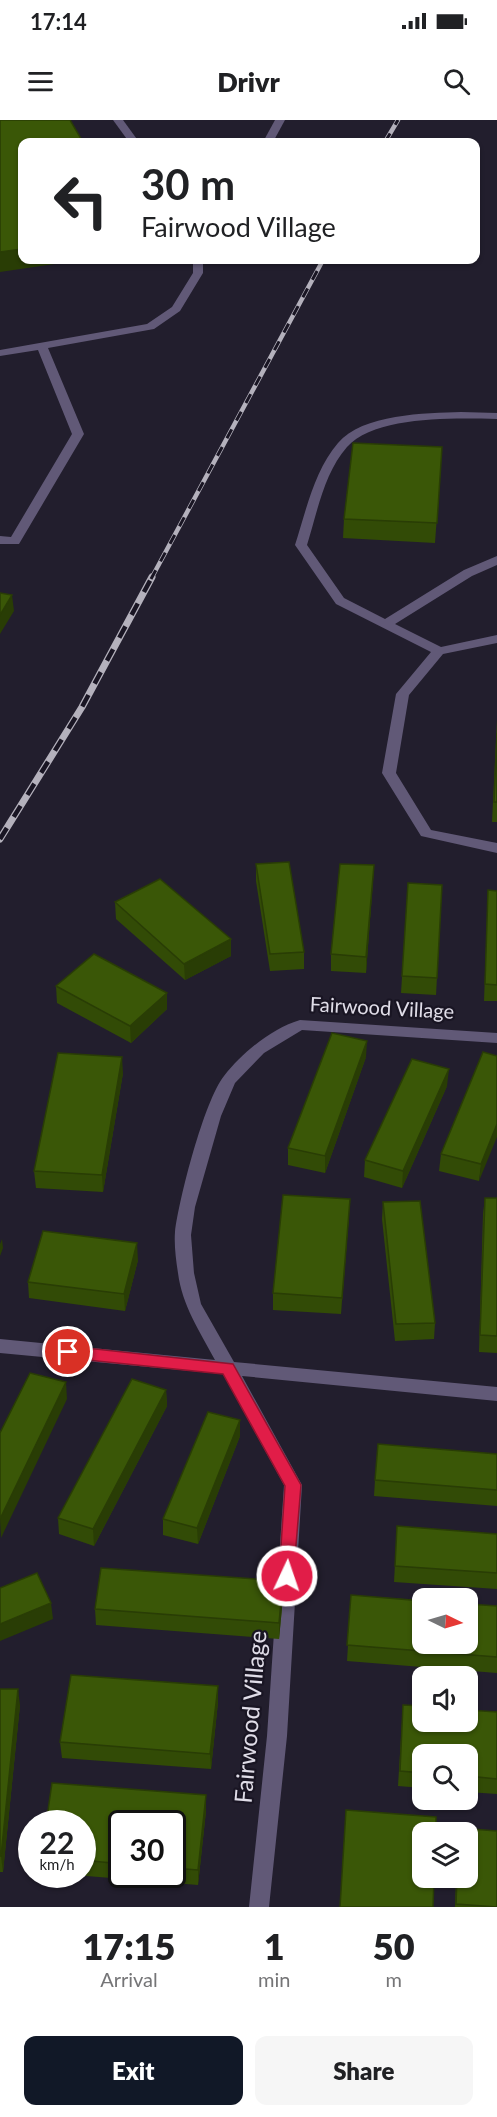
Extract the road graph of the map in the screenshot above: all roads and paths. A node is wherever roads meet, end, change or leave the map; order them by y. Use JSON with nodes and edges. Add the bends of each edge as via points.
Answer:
{"nodes":[{"id":1,"x":118,"y":120,"type":"edge"},
{"id":2,"x":280,"y":120,"type":"edge"},
{"id":3,"x":131,"y":138,"type":"edge"},
{"id":4,"x":270,"y":138,"type":"edge"},
{"id":5,"x":198,"y":264,"type":"edge"},
{"id":6,"x":42,"y":346,"type":"junction"},
{"id":7,"x":0,"y":353,"type":"edge"},
{"id":8,"x":497,"y":416,"type":"edge"},
{"id":9,"x":0,"y":540,"type":"edge"},
{"id":10,"x":497,"y":560,"type":"edge"},
{"id":11,"x":386,"y":624,"type":"junction"},
{"id":12,"x":497,"y":639,"type":"edge"},
{"id":13,"x":439,"y":651,"type":"junction"},
{"id":14,"x":497,"y":848,"type":"edge"},
{"id":15,"x":497,"y":1038,"type":"edge"},
{"id":16,"x":0,"y":1346,"type":"edge"},
{"id":17,"x":228,"y":1368,"type":"junction"},
{"id":18,"x":497,"y":1394,"type":"edge"},
{"id":19,"x":260,"y":1907,"type":"edge"}],
"edges":[{"from":1,"to":3,"type":"street"},
{"from":2,"to":4,"type":"street"},
{"from":5,"to":6,"type":"street","via":[[198,273],[176,309],[150,327]]},
{"from":6,"to":7,"type":"street"},
{"from":6,"to":9,"type":"street","via":[[78,434],[15,541]]},
{"from":8,"to":11,"type":"street","via":[[428,416],[374,426],[344,442],[323,476],[301,545],[340,601]]},
{"from":10,"to":11,"type":"street","via":[[468,573]]},
{"from":11,"to":13,"type":"street"},
{"from":12,"to":13,"type":"street"},
{"from":13,"to":14,"type":"street","via":[[403,694],[389,773],[426,833]]},
{"from":15,"to":17,"type":"street","name":"Fairwood Village","via":[[300,1025],[259,1049],[229,1080],[213,1116],[187,1206],[183,1235],[193,1304]]},
{"from":16,"to":17,"type":"street"},
{"from":17,"to":18,"type":"street"},
{"from":17,"to":19,"type":"street","name":"Fairwood Village","via":[[293,1485],[277,1736]]}]}
